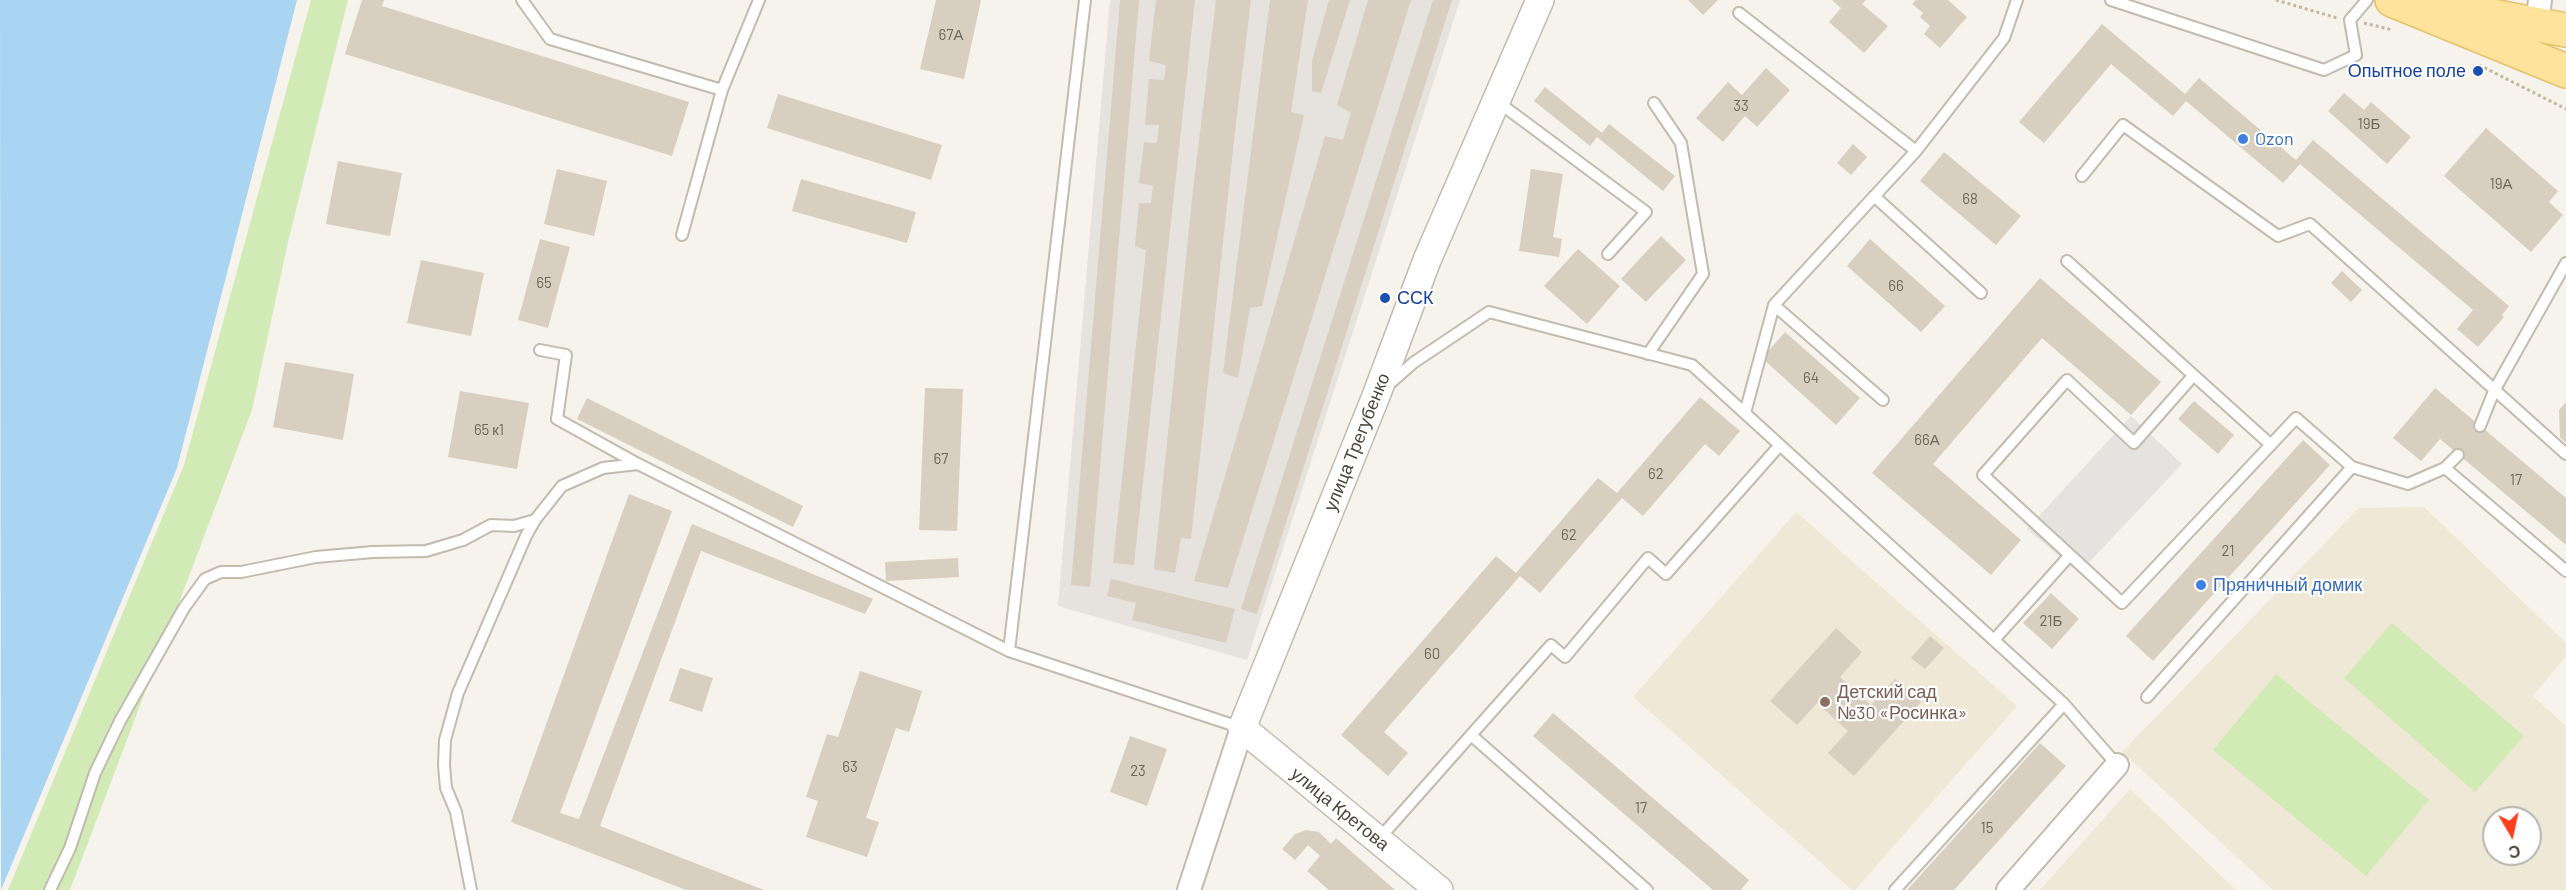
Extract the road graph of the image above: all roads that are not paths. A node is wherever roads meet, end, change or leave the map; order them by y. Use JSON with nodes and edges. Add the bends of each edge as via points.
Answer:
{"nodes":[{"id":1,"x":522,"y":0,"type":"edge"},
{"id":2,"x":759,"y":0,"type":"edge"},
{"id":3,"x":1085,"y":0,"type":"edge"},
{"id":4,"x":1540,"y":0,"type":"edge"},
{"id":5,"x":2017,"y":0,"type":"edge"},
{"id":6,"x":2111,"y":0,"type":"edge"},
{"id":7,"x":2367,"y":0,"type":"edge"},
{"id":8,"x":2411,"y":0,"type":"edge"},
{"id":9,"x":1739,"y":13,"type":"dead end"},
{"id":10,"x":2393,"y":15,"type":"edge"},
{"id":11,"x":2548,"y":18,"type":"edge"},
{"id":12,"x":2566,"y":71,"type":"edge"},
{"id":13,"x":723,"y":90,"type":"junction"},
{"id":14,"x":1495,"y":100,"type":"junction"},
{"id":15,"x":1654,"y":104,"type":"dead end"},
{"id":16,"x":1916,"y":151,"type":"junction"},
{"id":17,"x":2082,"y":176,"type":"dead end"},
{"id":18,"x":1874,"y":196,"type":"junction"},
{"id":19,"x":682,"y":235,"type":"dead end"},
{"id":20,"x":1608,"y":254,"type":"dead end"},
{"id":21,"x":2067,"y":261,"type":"dead end"},
{"id":22,"x":2566,"y":263,"type":"edge"},
{"id":23,"x":1981,"y":292,"type":"dead end"},
{"id":24,"x":1774,"y":305,"type":"junction"},
{"id":25,"x":540,"y":350,"type":"dead end"},
{"id":26,"x":1648,"y":354,"type":"junction"},
{"id":27,"x":2193,"y":376,"type":"junction"},
{"id":28,"x":2494,"y":391,"type":"junction"},
{"id":29,"x":1376,"y":396,"type":"junction"},
{"id":30,"x":1884,"y":400,"type":"dead end"},
{"id":31,"x":1745,"y":413,"type":"junction"},
{"id":32,"x":2480,"y":426,"type":"dead end"},
{"id":33,"x":2271,"y":445,"type":"junction"},
{"id":34,"x":1780,"y":446,"type":"junction"},
{"id":35,"x":2566,"y":454,"type":"edge"},
{"id":36,"x":2458,"y":455,"type":"dead end"},
{"id":37,"x":638,"y":464,"type":"junction"},
{"id":38,"x":2352,"y":467,"type":"junction"},
{"id":39,"x":2445,"y":468,"type":"junction"},
{"id":40,"x":535,"y":520,"type":"junction"},
{"id":41,"x":2070,"y":555,"type":"junction"},
{"id":42,"x":2566,"y":571,"type":"edge"},
{"id":43,"x":1994,"y":640,"type":"junction"},
{"id":44,"x":1009,"y":651,"type":"junction"},
{"id":45,"x":2147,"y":697,"type":"dead end"},
{"id":46,"x":2064,"y":704,"type":"junction"},
{"id":47,"x":1242,"y":728,"type":"junction"},
{"id":48,"x":1471,"y":735,"type":"junction"},
{"id":49,"x":2117,"y":765,"type":"joint"},
{"id":50,"x":1378,"y":840,"type":"junction"},
{"id":51,"x":1427,"y":886,"type":"edge"},
{"id":52,"x":50,"y":890,"type":"edge"},
{"id":53,"x":471,"y":890,"type":"edge"},
{"id":54,"x":1189,"y":890,"type":"edge"},
{"id":55,"x":1647,"y":890,"type":"edge"},
{"id":56,"x":1895,"y":890,"type":"edge"},
{"id":57,"x":2008,"y":890,"type":"edge"}],
"edges":[{"from":1,"to":13,"type":"lane","via":[[550,39]]},
{"from":2,"to":13,"type":"lane"},
{"from":3,"to":44,"type":"lane"},
{"from":4,"to":14,"type":"street","name":"улица Трегубенко"},
{"from":5,"to":16,"type":"lane","via":[[2004,38]]},
{"from":6,"to":7,"type":"lane","via":[[2324,70],[2356,55],[2350,20]]},
{"from":8,"to":11,"type":"main road"},
{"from":9,"to":16,"type":"lane"},
{"from":10,"to":12,"type":"main road"},
{"from":13,"to":19,"type":"lane"},
{"from":14,"to":20,"type":"lane","via":[[1646,212]]},
{"from":14,"to":29,"type":"street","name":"улица Трегубенко","via":[[1427,260]]},
{"from":15,"to":26,"type":"lane","via":[[1681,143],[1704,274]]},
{"from":16,"to":18,"type":"lane"},
{"from":17,"to":28,"type":"lane","via":[[2123,125],[2278,236],[2310,224]]},
{"from":18,"to":23,"type":"lane"},
{"from":18,"to":24,"type":"lane"},
{"from":21,"to":27,"type":"lane"},
{"from":22,"to":28,"type":"lane"},
{"from":24,"to":30,"type":"lane"},
{"from":24,"to":31,"type":"lane"},
{"from":25,"to":37,"type":"lane","via":[[566,356],[557,419]]},
{"from":26,"to":29,"type":"lane","via":[[1489,312],[1413,363]]},
{"from":26,"to":31,"type":"lane","via":[[1692,365]]},
{"from":27,"to":33,"type":"lane"},
{"from":27,"to":41,"type":"lane","via":[[2134,443],[2067,380],[1983,475]]},
{"from":28,"to":32,"type":"lane"},
{"from":28,"to":35,"type":"lane"},
{"from":29,"to":47,"type":"street","name":"улица Трегубенко"},
{"from":31,"to":34,"type":"lane"},
{"from":33,"to":38,"type":"lane","via":[[2296,418]]},
{"from":33,"to":41,"type":"lane","via":[[2122,603]]},
{"from":34,"to":43,"type":"lane"},
{"from":34,"to":48,"type":"lane","via":[[1666,574],[1648,558],[1565,657],[1551,645]]},
{"from":36,"to":39,"type":"lane"},
{"from":37,"to":40,"type":"lane","via":[[603,468],[562,486]]},
{"from":37,"to":44,"type":"lane"},
{"from":38,"to":39,"type":"lane","via":[[2408,484]]},
{"from":38,"to":45,"type":"lane"},
{"from":39,"to":42,"type":"lane"},
{"from":40,"to":52,"type":"lane","via":[[514,526],[491,525],[463,540],[426,551],[316,557],[241,572],[221,572],[205,579],[184,608],[120,721],[95,773],[70,848]]},
{"from":40,"to":53,"type":"lane","via":[[458,693],[445,740],[446,788],[456,812]]},
{"from":41,"to":43,"type":"lane"},
{"from":43,"to":46,"type":"lane"},
{"from":44,"to":47,"type":"lane"},
{"from":46,"to":49,"type":"lane"},
{"from":46,"to":56,"type":"lane"},
{"from":47,"to":50,"type":"street","name":"улица Кретова"},
{"from":47,"to":54,"type":"street","name":"улица Трегубенко"},
{"from":48,"to":50,"type":"lane"},
{"from":48,"to":55,"type":"lane"},
{"from":49,"to":57,"type":"street"},
{"from":50,"to":51,"type":"street","name":"улица Кретова"}]}
